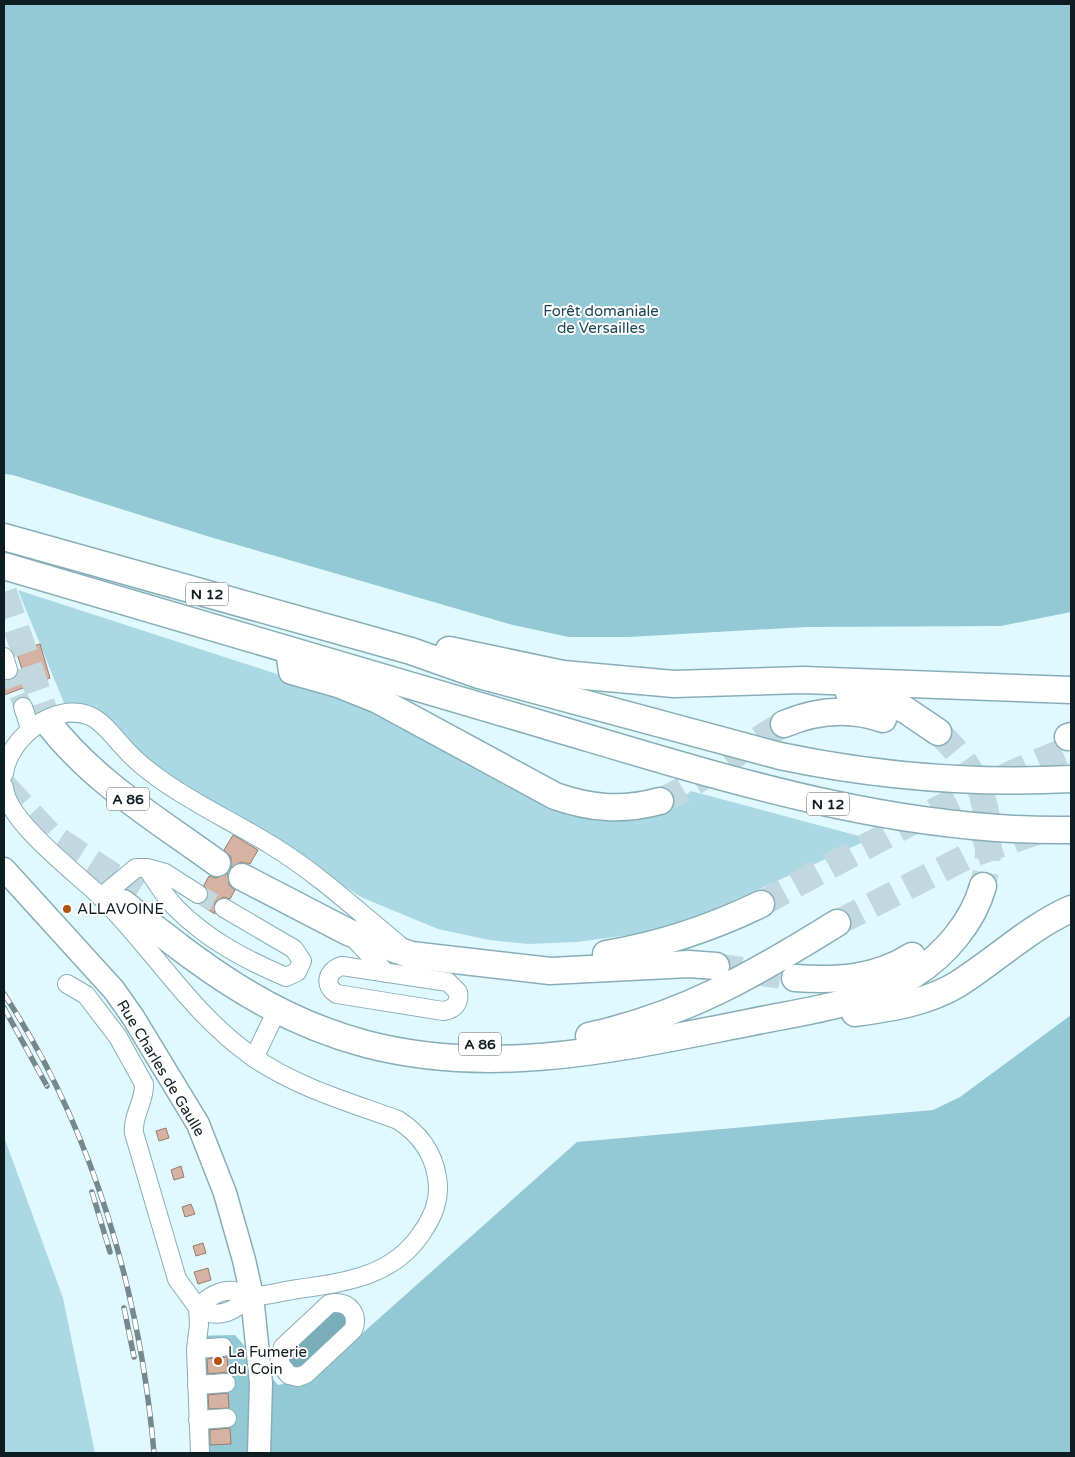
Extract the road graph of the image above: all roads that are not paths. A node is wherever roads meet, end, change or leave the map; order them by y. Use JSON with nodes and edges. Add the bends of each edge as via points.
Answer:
{"nodes":[{"id":1,"x":4,"y":537,"type":"edge"},
{"id":2,"x":4,"y":566,"type":"edge"},
{"id":3,"x":290,"y":651,"type":"junction"},
{"id":4,"x":411,"y":651,"type":"junction"},
{"id":5,"x":674,"y":684,"type":"junction"},
{"id":6,"x":1071,"y":690,"type":"edge"},
{"id":7,"x":23,"y":707,"type":"tunnel mouth"},
{"id":8,"x":784,"y":724,"type":"tunnel mouth"},
{"id":9,"x":40,"y":726,"type":"junction"},
{"id":10,"x":4,"y":774,"type":"edge"},
{"id":11,"x":1071,"y":779,"type":"edge"},
{"id":12,"x":5,"y":796,"type":"edge"},
{"id":13,"x":660,"y":800,"type":"tunnel mouth"},
{"id":14,"x":1071,"y":830,"type":"edge"},
{"id":15,"x":217,"y":862,"type":"dead end"},
{"id":16,"x":4,"y":869,"type":"edge"},
{"id":17,"x":242,"y":878,"type":"dead end"},
{"id":18,"x":127,"y":890,"type":"junction"},
{"id":19,"x":198,"y":894,"type":"tunnel mouth"},
{"id":20,"x":761,"y":904,"type":"tunnel mouth"},
{"id":21,"x":224,"y":908,"type":"tunnel mouth"},
{"id":22,"x":1071,"y":909,"type":"edge"},
{"id":23,"x":837,"y":923,"type":"tunnel mouth"},
{"id":24,"x":348,"y":932,"type":"junction"},
{"id":25,"x":461,"y":961,"type":"junction"},
{"id":26,"x":408,"y":965,"type":"junction"},
{"id":27,"x":716,"y":966,"type":"tunnel mouth"},
{"id":28,"x":386,"y":973,"type":"junction"},
{"id":29,"x":794,"y":978,"type":"tunnel mouth"},
{"id":30,"x":67,"y":984,"type":"dead end"},
{"id":31,"x":277,"y":1010,"type":"junction"},
{"id":32,"x":661,"y":1040,"type":"junction"},
{"id":33,"x":254,"y":1058,"type":"junction"},
{"id":34,"x":323,"y":1286,"type":"junction"},
{"id":35,"x":252,"y":1296,"type":"junction"},
{"id":36,"x":329,"y":1304,"type":"junction"},
{"id":37,"x":198,"y":1308,"type":"junction"},
{"id":38,"x":223,"y":1347,"type":"dead end"},
{"id":39,"x":196,"y":1349,"type":"junction"},
{"id":40,"x":226,"y":1383,"type":"dead end"},
{"id":41,"x":197,"y":1385,"type":"junction"},
{"id":42,"x":227,"y":1418,"type":"dead end"},
{"id":43,"x":198,"y":1420,"type":"junction"},
{"id":44,"x":200,"y":1453,"type":"edge"},
{"id":45,"x":259,"y":1453,"type":"edge"}],
"edges":[{"from":1,"to":4,"type":"highway","number":"N 12"},
{"from":2,"to":3,"type":"highway","number":"N 12"},
{"from":3,"to":13,"type":"highway","via":[[292,671],[378,700],[555,796],[583,805],[615,809]]},
{"from":3,"to":14,"type":"highway","number":"N 12","via":[[806,800],[936,823],[1031,831]]},
{"from":4,"to":5,"type":"highway","via":[[435,647],[563,674]]},
{"from":4,"to":11,"type":"highway","number":"N 12","via":[[488,678],[684,732],[828,767],[966,779]]},
{"from":5,"to":6,"type":"highway","via":[[803,680]]},
{"from":5,"to":8,"type":"highway","via":[[847,692],[904,709],[930,736],[889,721],[838,710]]},
{"from":7,"to":9,"type":"lane"},
{"from":9,"to":10,"type":"lane","via":[[14,748]]},
{"from":9,"to":15,"type":"highway","number":"A 86","via":[[112,787]]},
{"from":9,"to":26,"type":"lane","via":[[49,719],[68,714],[90,716],[158,778],[286,855],[318,878]]},
{"from":12,"to":18,"type":"lane","via":[[19,820]]},
{"from":16,"to":35,"type":"main road","name":"Rue Charles de Gaulle","via":[[114,990],[198,1124],[225,1194]]},
{"from":17,"to":24,"type":"highway"},
{"from":18,"to":19,"type":"lane","via":[[165,874]]},
{"from":18,"to":21,"type":"lane","via":[[176,908],[212,938],[242,957],[286,977],[297,972],[302,961],[294,949]]},
{"from":18,"to":23,"type":"highway","number":"A 86","via":[[221,960],[283,996],[342,1020],[402,1036],[475,1044],[556,1042],[648,1021],[746,978]]},
{"from":18,"to":31,"type":"highway","via":[[213,973]]},
{"from":18,"to":33,"type":"lane","via":[[201,1012]]},
{"from":20,"to":25,"type":"highway","via":[[690,935],[650,947],[554,961]]},
{"from":22,"to":32,"type":"highway","via":[[957,984],[923,1000],[879,1010]]},
{"from":24,"to":26,"type":"highway"},
{"from":24,"to":28,"type":"lane"},
{"from":25,"to":26,"type":"highway"},
{"from":25,"to":27,"type":"highway","via":[[550,972],[689,964]]},
{"from":26,"to":28,"type":"lane"},
{"from":26,"to":28,"type":"lane","via":[[453,984],[458,992],[458,1001],[452,1009],[443,1011],[380,1003],[337,994],[328,983],[330,973],[342,966]]},
{"from":29,"to":32,"type":"highway","via":[[858,977],[903,961],[938,934],[975,884],[966,923],[942,954],[896,984],[833,1006]]},
{"from":30,"to":37,"type":"lane","via":[[86,995],[118,1037],[144,1084],[145,1092],[134,1133],[177,1279]]},
{"from":31,"to":32,"type":"highway","via":[[364,1043],[453,1059],[548,1058]]},
{"from":31,"to":33,"type":"lane"},
{"from":33,"to":34,"type":"lane","via":[[295,1081],[398,1120],[421,1139],[436,1166],[438,1197],[435,1210],[422,1233],[402,1257],[372,1275]]},
{"from":34,"to":35,"type":"lane"},
{"from":34,"to":36,"type":"lane"},
{"from":35,"to":37,"type":"lane","via":[[236,1309],[219,1313],[208,1314]]},
{"from":35,"to":45,"type":"main road","name":"Rue Charles de Gaulle","via":[[260,1383]]},
{"from":36,"to":36,"type":"lane","via":[[283,1347],[279,1362],[289,1375],[298,1377],[306,1374],[353,1330],[356,1320],[352,1310],[344,1304]]},
{"from":37,"to":39,"type":"lane"},
{"from":38,"to":39,"type":"lane"},
{"from":39,"to":41,"type":"lane"},
{"from":40,"to":41,"type":"lane"},
{"from":41,"to":43,"type":"lane"},
{"from":42,"to":43,"type":"lane"},
{"from":43,"to":44,"type":"lane"}]}
